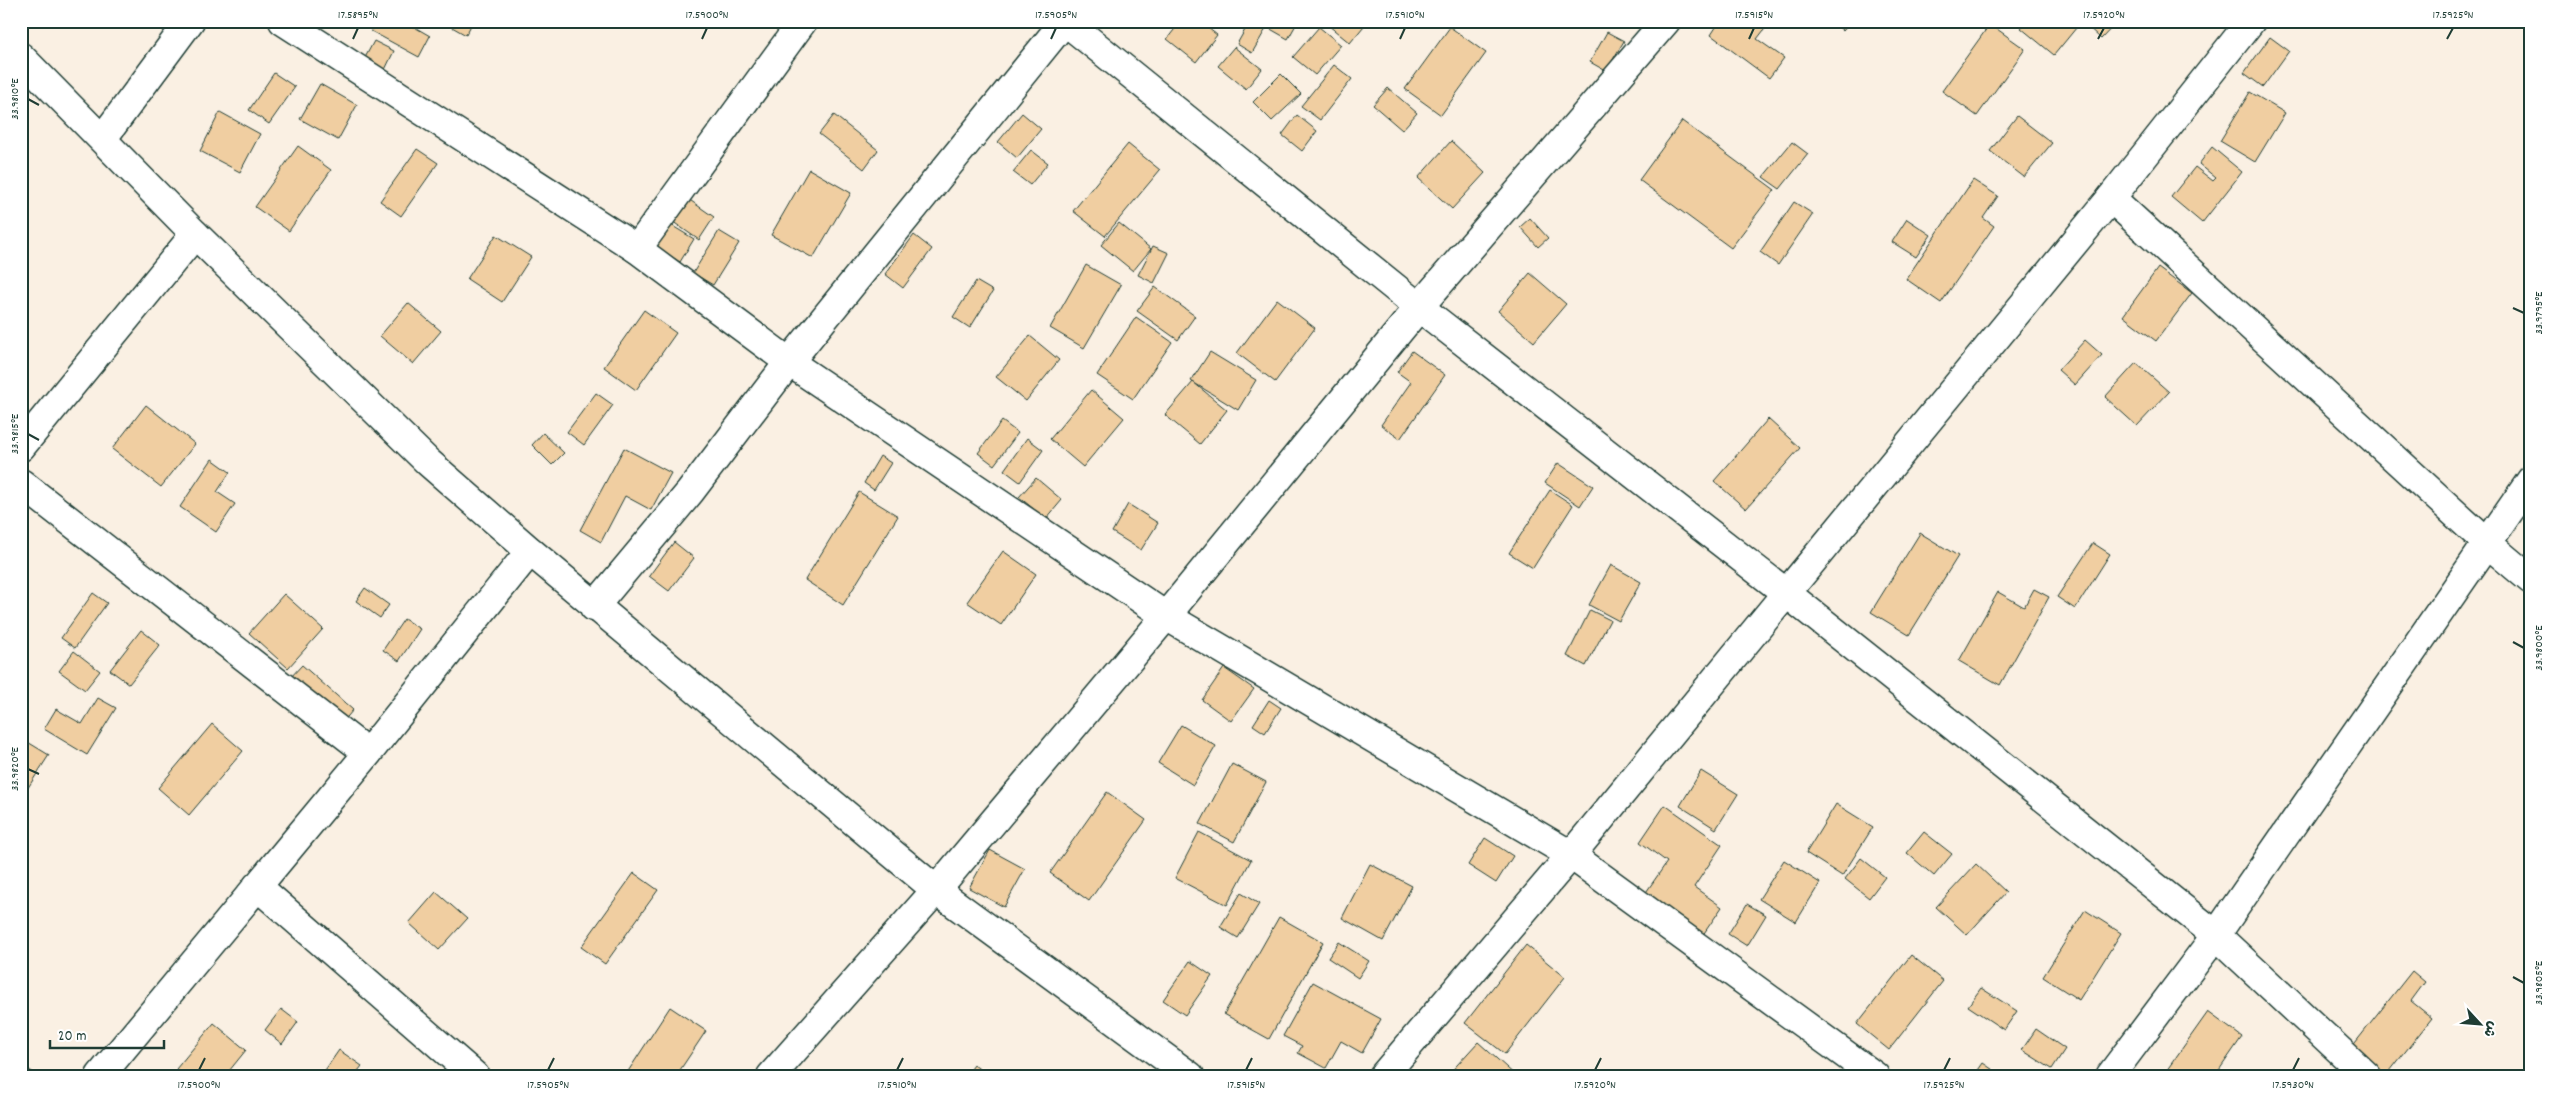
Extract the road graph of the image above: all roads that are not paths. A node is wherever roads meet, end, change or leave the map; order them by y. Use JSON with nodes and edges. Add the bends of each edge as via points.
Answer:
{"nodes":[{"id":1,"x":190,"y":21,"type":"edge"},
{"id":2,"x":283,"y":21,"type":"edge"},
{"id":3,"x":803,"y":21,"type":"edge"},
{"id":4,"x":1065,"y":21,"type":"edge"},
{"id":5,"x":1666,"y":21,"type":"edge"},
{"id":6,"x":2244,"y":24,"type":"edge"},
{"id":7,"x":21,"y":57,"type":"edge"},
{"id":8,"x":103,"y":138,"type":"junction"},
{"id":9,"x":2111,"y":198,"type":"junction"},
{"id":10,"x":195,"y":234,"type":"junction"},
{"id":11,"x":637,"y":249,"type":"junction"},
{"id":12,"x":1419,"y":307,"type":"junction"},
{"id":13,"x":789,"y":362,"type":"junction"},
{"id":14,"x":21,"y":447,"type":"edge"},
{"id":15,"x":2531,"y":480,"type":"edge"},
{"id":16,"x":21,"y":483,"type":"edge"},
{"id":17,"x":2487,"y":543,"type":"junction"},
{"id":18,"x":530,"y":552,"type":"junction"},
{"id":19,"x":2531,"y":580,"type":"edge"},
{"id":20,"x":1785,"y":592,"type":"junction"},
{"id":21,"x":594,"y":607,"type":"junction"},
{"id":22,"x":1166,"y":616,"type":"junction"},
{"id":23,"x":368,"y":753,"type":"junction"},
{"id":24,"x":1571,"y":855,"type":"junction"},
{"id":25,"x":257,"y":886,"type":"junction"},
{"id":26,"x":936,"y":890,"type":"junction"},
{"id":27,"x":2216,"y":935,"type":"junction"},
{"id":28,"x":100,"y":1076,"type":"edge"},
{"id":29,"x":475,"y":1076,"type":"edge"},
{"id":30,"x":771,"y":1076,"type":"edge"},
{"id":31,"x":1190,"y":1076,"type":"edge"},
{"id":32,"x":1383,"y":1076,"type":"edge"},
{"id":33,"x":1875,"y":1076,"type":"edge"},
{"id":34,"x":2110,"y":1076,"type":"edge"},
{"id":35,"x":2367,"y":1076,"type":"edge"}],
"edges":[{"from":1,"to":8,"type":"street"},
{"from":2,"to":11,"type":"street"},
{"from":3,"to":11,"type":"street"},
{"from":4,"to":12,"type":"street"},
{"from":4,"to":13,"type":"street"},
{"from":5,"to":12,"type":"street"},
{"from":6,"to":9,"type":"street"},
{"from":7,"to":8,"type":"street"},
{"from":8,"to":10,"type":"street"},
{"from":9,"to":17,"type":"street"},
{"from":9,"to":20,"type":"street"},
{"from":10,"to":14,"type":"street"},
{"from":10,"to":18,"type":"street","via":[[428,462]]},
{"from":11,"to":13,"type":"street"},
{"from":12,"to":20,"type":"street"},
{"from":12,"to":22,"type":"street"},
{"from":13,"to":21,"type":"street","via":[[690,492]]},
{"from":13,"to":22,"type":"street"},
{"from":15,"to":17,"type":"street"},
{"from":16,"to":23,"type":"street"},
{"from":17,"to":19,"type":"street"},
{"from":17,"to":27,"type":"street"},
{"from":18,"to":21,"type":"street"},
{"from":18,"to":23,"type":"street"},
{"from":20,"to":24,"type":"street"},
{"from":20,"to":27,"type":"street"},
{"from":21,"to":26,"type":"street"},
{"from":22,"to":24,"type":"street"},
{"from":22,"to":26,"type":"street"},
{"from":23,"to":25,"type":"street"},
{"from":24,"to":32,"type":"street"},
{"from":24,"to":33,"type":"street"},
{"from":25,"to":28,"type":"street"},
{"from":25,"to":29,"type":"street"},
{"from":26,"to":30,"type":"street"},
{"from":26,"to":31,"type":"street"},
{"from":27,"to":34,"type":"street"},
{"from":27,"to":35,"type":"street"}]}
